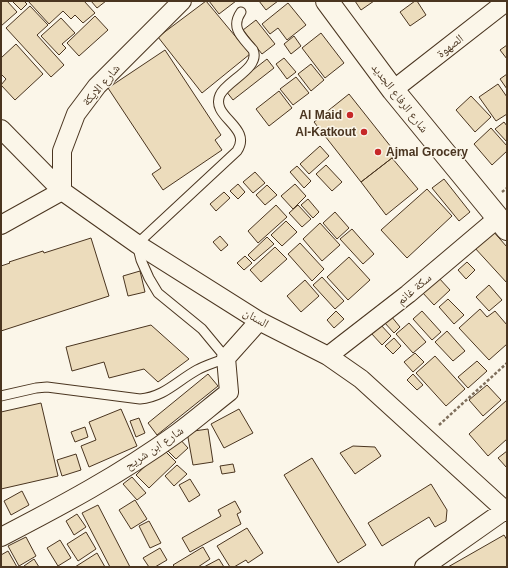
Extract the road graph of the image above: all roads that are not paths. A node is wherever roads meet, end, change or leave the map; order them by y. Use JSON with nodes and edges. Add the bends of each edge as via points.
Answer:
{"nodes":[{"id":1,"x":182,"y":1,"type":"edge"},
{"id":2,"x":314,"y":1,"type":"edge"},
{"id":3,"x":327,"y":1,"type":"edge"},
{"id":4,"x":507,"y":1,"type":"edge"},
{"id":5,"x":241,"y":12,"type":"dead end"},
{"id":6,"x":356,"y":40,"type":"junction"},
{"id":7,"x":393,"y":90,"type":"junction"},
{"id":8,"x":1,"y":129,"type":"edge"},
{"id":9,"x":62,"y":191,"type":"junction"},
{"id":10,"x":2,"y":223,"type":"edge"},
{"id":11,"x":502,"y":223,"type":"edge"},
{"id":12,"x":137,"y":244,"type":"junction"},
{"id":13,"x":259,"y":321,"type":"junction"},
{"id":14,"x":328,"y":356,"type":"junction"},
{"id":15,"x":226,"y":358,"type":"junction"},
{"id":16,"x":1,"y":396,"type":"edge"},
{"id":17,"x":506,"y":511,"type":"edge"},
{"id":18,"x":1,"y":537,"type":"edge"},
{"id":19,"x":424,"y":567,"type":"edge"}],
"edges":[{"from":1,"to":9,"type":"street","name":"شارع الايكة","via":[[97,86],[76,114],[62,151]]},
{"from":2,"to":6,"type":"street","name":"شارع الرفاع الجديد"},
{"from":3,"to":6,"type":"street","name":"شارع الرفاع الجديد"},
{"from":4,"to":7,"type":"street","name":"الصهوة"},
{"from":5,"to":12,"type":"lane","via":[[236,25],[254,53],[253,60],[249,67],[223,89],[219,103],[224,114],[238,131],[241,145]]},
{"from":6,"to":7,"type":"street","name":"شارع الرفاع الجديد"},
{"from":7,"to":11,"type":"street","name":"شارع الرفاع الجديد"},
{"from":8,"to":9,"type":"street","name":"السنان"},
{"from":9,"to":10,"type":"street"},
{"from":9,"to":12,"type":"street","name":"السنان"},
{"from":11,"to":14,"type":"street","name":"سكة غانم"},
{"from":12,"to":13,"type":"street","name":"السنان"},
{"from":12,"to":15,"type":"lane","via":[[148,278],[158,293],[202,329]]},
{"from":13,"to":14,"type":"street","name":"السنان"},
{"from":13,"to":15,"type":"street"},
{"from":14,"to":17,"type":"street","name":"السنان","via":[[361,378]]},
{"from":15,"to":16,"type":"lane","via":[[198,370],[151,398],[140,399],[47,387]]},
{"from":15,"to":18,"type":"street","name":"شارع ابن شريح","via":[[229,392],[176,434],[112,476]]},
{"from":17,"to":19,"type":"street"}]}
